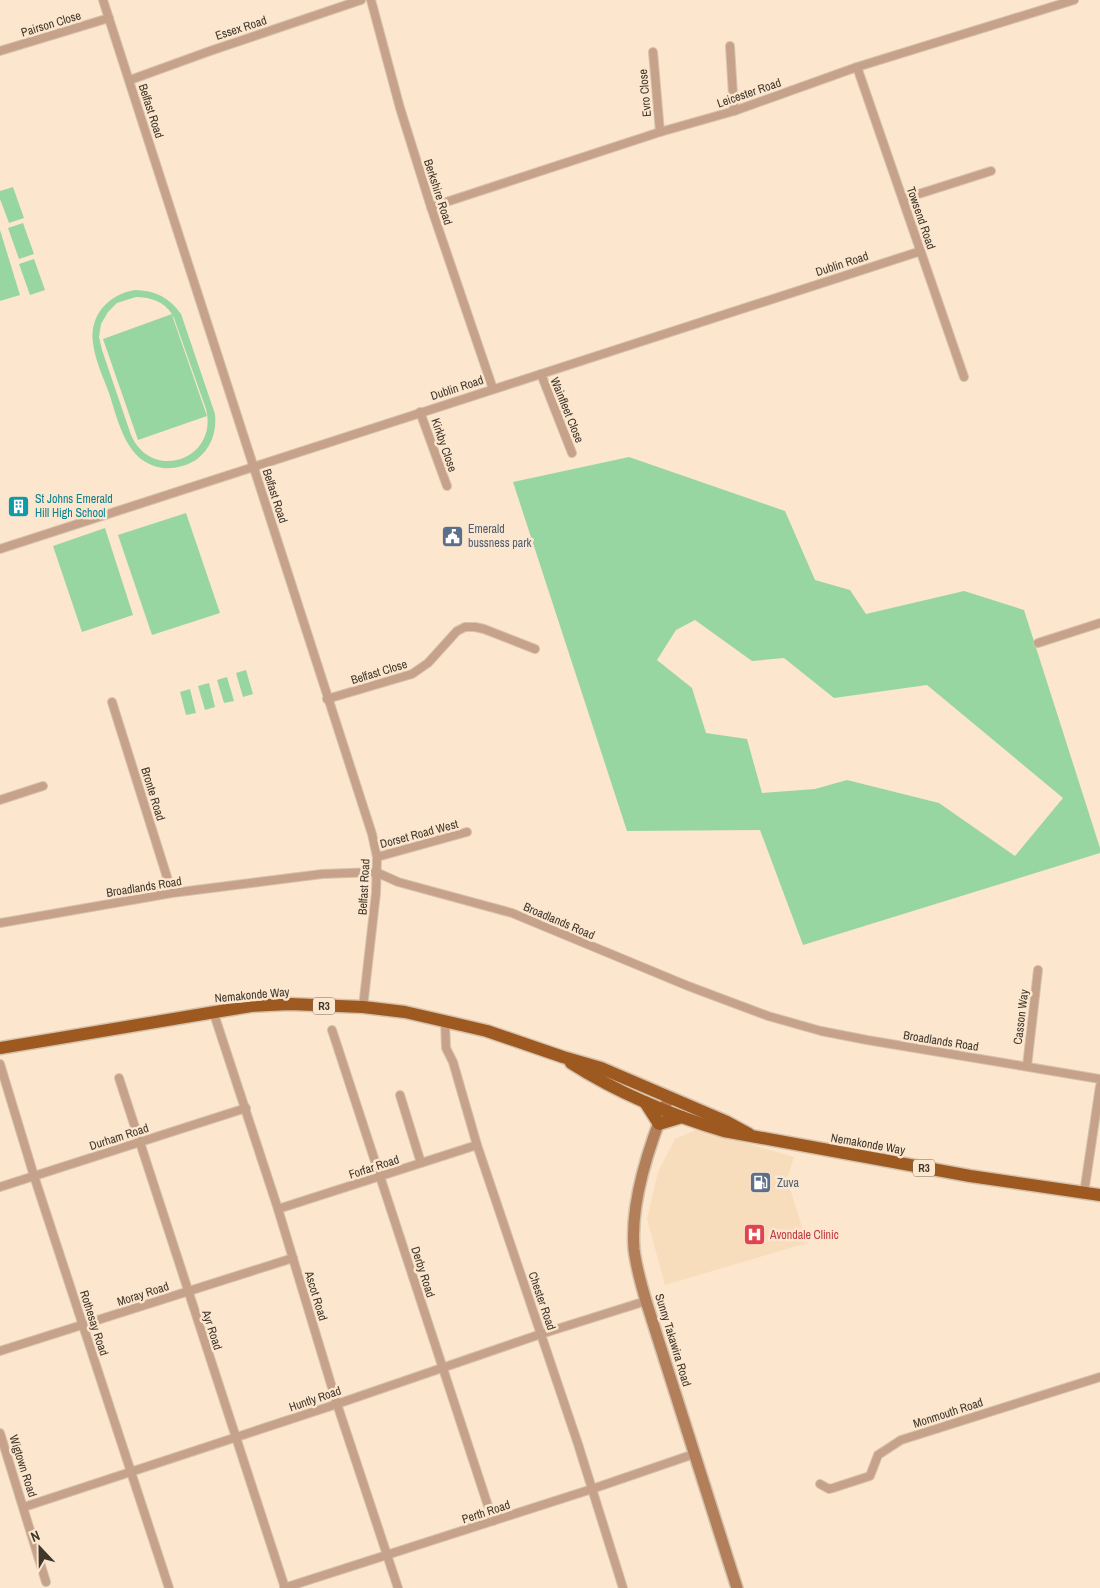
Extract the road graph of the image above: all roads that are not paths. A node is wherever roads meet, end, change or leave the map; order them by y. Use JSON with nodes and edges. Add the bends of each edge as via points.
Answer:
{"nodes":[{"id":1,"x":103,"y":0,"type":"edge"},
{"id":2,"x":361,"y":0,"type":"edge"},
{"id":3,"x":371,"y":0,"type":"edge"},
{"id":4,"x":1074,"y":0,"type":"edge"},
{"id":5,"x":109,"y":18,"type":"junction"},
{"id":6,"x":730,"y":46,"type":"dead end"},
{"id":7,"x":0,"y":51,"type":"edge"},
{"id":8,"x":653,"y":52,"type":"dead end"},
{"id":9,"x":857,"y":68,"type":"junction"},
{"id":10,"x":130,"y":80,"type":"junction"},
{"id":11,"x":734,"y":111,"type":"junction"},
{"id":12,"x":660,"y":132,"type":"junction"},
{"id":13,"x":991,"y":171,"type":"dead end"},
{"id":14,"x":903,"y":199,"type":"junction"},
{"id":15,"x":431,"y":207,"type":"junction"},
{"id":16,"x":921,"y":251,"type":"junction"},
{"id":17,"x":541,"y":374,"type":"junction"},
{"id":18,"x":964,"y":377,"type":"dead end"},
{"id":19,"x":493,"y":389,"type":"junction"},
{"id":20,"x":420,"y":412,"type":"junction"},
{"id":21,"x":572,"y":454,"type":"dead end"},
{"id":22,"x":254,"y":467,"type":"junction"},
{"id":23,"x":447,"y":486,"type":"dead end"},
{"id":24,"x":0,"y":549,"type":"edge"},
{"id":25,"x":1100,"y":623,"type":"edge"},
{"id":26,"x":1038,"y":643,"type":"dead end"},
{"id":27,"x":535,"y":650,"type":"dead end"},
{"id":28,"x":328,"y":699,"type":"junction"},
{"id":29,"x":112,"y":702,"type":"dead end"},
{"id":30,"x":43,"y":786,"type":"dead end"},
{"id":31,"x":0,"y":800,"type":"edge"},
{"id":32,"x":467,"y":832,"type":"dead end"},
{"id":33,"x":377,"y":857,"type":"junction"},
{"id":34,"x":376,"y":872,"type":"junction"},
{"id":35,"x":172,"y":893,"type":"junction"},
{"id":36,"x":0,"y":923,"type":"edge"},
{"id":37,"x":1038,"y":970,"type":"dead end"},
{"id":38,"x":363,"y":1007,"type":"junction"},
{"id":39,"x":214,"y":1011,"type":"junction"},
{"id":40,"x":445,"y":1021,"type":"junction"},
{"id":41,"x":332,"y":1030,"type":"dead end"},
{"id":42,"x":0,"y":1048,"type":"edge"},
{"id":43,"x":563,"y":1057,"type":"junction"},
{"id":44,"x":0,"y":1064,"type":"edge"},
{"id":45,"x":1027,"y":1066,"type":"junction"},
{"id":46,"x":119,"y":1078,"type":"dead end"},
{"id":47,"x":1100,"y":1079,"type":"edge"},
{"id":48,"x":1100,"y":1086,"type":"edge"},
{"id":49,"x":400,"y":1095,"type":"dead end"},
{"id":50,"x":669,"y":1097,"type":"junction"},
{"id":51,"x":645,"y":1102,"type":"junction"},
{"id":52,"x":246,"y":1108,"type":"junction"},
{"id":53,"x":664,"y":1110,"type":"junction"},
{"id":54,"x":682,"y":1118,"type":"junction"},
{"id":55,"x":659,"y":1124,"type":"junction"},
{"id":56,"x":749,"y":1134,"type":"junction"},
{"id":57,"x":140,"y":1142,"type":"junction"},
{"id":58,"x":477,"y":1145,"type":"junction"},
{"id":59,"x":421,"y":1163,"type":"junction"},
{"id":60,"x":34,"y":1176,"type":"junction"},
{"id":61,"x":380,"y":1177,"type":"junction"},
{"id":62,"x":0,"y":1187,"type":"edge"},
{"id":63,"x":1084,"y":1193,"type":"junction"},
{"id":64,"x":1100,"y":1195,"type":"edge"},
{"id":65,"x":278,"y":1209,"type":"junction"},
{"id":66,"x":293,"y":1258,"type":"junction"},
{"id":67,"x":187,"y":1292,"type":"junction"},
{"id":68,"x":646,"y":1301,"type":"junction"},
{"id":69,"x":83,"y":1325,"type":"junction"},
{"id":70,"x":541,"y":1334,"type":"junction"},
{"id":71,"x":0,"y":1351,"type":"edge"},
{"id":72,"x":442,"y":1367,"type":"junction"},
{"id":73,"x":1100,"y":1377,"type":"edge"},
{"id":74,"x":337,"y":1404,"type":"junction"},
{"id":75,"x":0,"y":1433,"type":"edge"},
{"id":76,"x":235,"y":1438,"type":"junction"},
{"id":77,"x":694,"y":1454,"type":"junction"},
{"id":78,"x":132,"y":1472,"type":"junction"},
{"id":79,"x":820,"y":1484,"type":"dead end"},
{"id":80,"x":592,"y":1489,"type":"junction"},
{"id":81,"x":24,"y":1507,"type":"junction"},
{"id":82,"x":493,"y":1521,"type":"junction"},
{"id":83,"x":387,"y":1555,"type":"junction"},
{"id":84,"x":46,"y":1582,"type":"dead end"},
{"id":85,"x":307,"y":1585,"type":"edge"},
{"id":86,"x":169,"y":1588,"type":"edge"},
{"id":87,"x":284,"y":1588,"type":"edge"},
{"id":88,"x":398,"y":1588,"type":"edge"},
{"id":89,"x":623,"y":1588,"type":"edge"},
{"id":90,"x":737,"y":1588,"type":"edge"}],
"edges":[{"from":1,"to":5,"type":"street","name":"Belfast Road"},
{"from":2,"to":10,"type":"street","name":"Essex Road"},
{"from":3,"to":15,"type":"street","name":"Berkshire Road"},
{"from":4,"to":9,"type":"street","name":"Leicester Road"},
{"from":5,"to":7,"type":"street","name":"Pairson Close"},
{"from":5,"to":10,"type":"street","name":"Belfast Road"},
{"from":6,"to":11,"type":"street"},
{"from":8,"to":12,"type":"street","name":"Evro Close"},
{"from":9,"to":11,"type":"street","name":"Leicester Road"},
{"from":9,"to":14,"type":"street","name":"Towsend Road"},
{"from":10,"to":22,"type":"street","name":"Belfast Road"},
{"from":11,"to":12,"type":"street","name":"Leicester Road"},
{"from":12,"to":15,"type":"street","name":"Leicester Road"},
{"from":13,"to":14,"type":"street"},
{"from":14,"to":16,"type":"street","name":"Towsend Road"},
{"from":15,"to":19,"type":"street","name":"Berkshire Road"},
{"from":16,"to":17,"type":"street","name":"Dublin Road"},
{"from":16,"to":18,"type":"street","name":"Towsend Road"},
{"from":17,"to":19,"type":"street","name":"Dublin Road"},
{"from":17,"to":21,"type":"street","name":"Wainfleet Close"},
{"from":19,"to":20,"type":"street","name":"Dublin Road"},
{"from":20,"to":22,"type":"street","name":"Dublin Road"},
{"from":20,"to":23,"type":"street","name":"Kirkby Close"},
{"from":22,"to":24,"type":"street","name":"Dublin Road"},
{"from":22,"to":28,"type":"street","name":"Belfast Road"},
{"from":25,"to":26,"type":"street"},
{"from":27,"to":28,"type":"street","name":"Belfast Close","via":[[484,629],[465,628],[457,631],[428,663],[412,674]]},
{"from":28,"to":33,"type":"street","name":"Belfast Road"},
{"from":29,"to":35,"type":"street","name":"Bronte Road"},
{"from":30,"to":31,"type":"street"},
{"from":32,"to":33,"type":"street","name":"Dorset Road West"},
{"from":33,"to":34,"type":"street","name":"Belfast Road"},
{"from":34,"to":35,"type":"street","name":"Broadlands Road","via":[[322,874]]},
{"from":34,"to":38,"type":"street","name":"Belfast Road"},
{"from":34,"to":45,"type":"street","name":"Broadlands Road","via":[[398,882],[512,913],[768,1016],[867,1040]]},
{"from":35,"to":36,"type":"street","name":"Broadlands Road"},
{"from":37,"to":45,"type":"street","name":"Casson Way"},
{"from":38,"to":39,"type":"highway","name":"Nemakonde Way","number":"R3","via":[[276,1004]]},
{"from":38,"to":40,"type":"highway","name":"Nemakonde Way","number":"R3"},
{"from":39,"to":42,"type":"highway","name":"Nemakonde Way","number":"R3"},
{"from":39,"to":52,"type":"street","name":"Ascot Road"},
{"from":40,"to":43,"type":"highway","name":"Nemakonde Way","number":"R3","via":[[487,1031]]},
{"from":40,"to":58,"type":"street","name":"Chester Road","via":[[446,1048]]},
{"from":41,"to":61,"type":"street","name":"Derby Road"},
{"from":43,"to":50,"type":"highway","name":"Nemakonde Way","number":"R3","via":[[601,1068]]},
{"from":43,"to":51,"type":"highway","name":"Nemakonde Way","number":"R3","via":[[591,1076]]},
{"from":44,"to":60,"type":"street","name":"Rothesay Road"},
{"from":45,"to":47,"type":"street","name":"Broadlands Road"},
{"from":46,"to":57,"type":"street","name":"Ayr Road"},
{"from":48,"to":63,"type":"street"},
{"from":49,"to":59,"type":"street"},
{"from":50,"to":53,"type":"main road","name":"Sunny Takawira Road"},
{"from":50,"to":56,"type":"highway","name":"Nemakonde Way","number":"R3"},
{"from":51,"to":53,"type":"highway","name":"Nemakonde Way","number":"R3"},
{"from":51,"to":55,"type":"highway"},
{"from":52,"to":57,"type":"street","name":"Durham Road"},
{"from":52,"to":65,"type":"street","name":"Ascot Road"},
{"from":53,"to":54,"type":"highway","name":"Nemakonde Way","number":"R3"},
{"from":53,"to":55,"type":"main road","name":"Sunny Takawira Road"},
{"from":54,"to":55,"type":"highway"},
{"from":54,"to":56,"type":"highway","name":"Nemakonde Way","number":"R3"},
{"from":55,"to":68,"type":"main road","name":"Sunny Takawira Road","via":[[642,1179],[633,1231],[636,1265]]},
{"from":56,"to":63,"type":"highway","name":"Nemakonde Way","number":"R3","via":[[970,1176]]},
{"from":57,"to":60,"type":"street","name":"Durham Road"},
{"from":57,"to":67,"type":"street","name":"Ayr Road"},
{"from":58,"to":59,"type":"street","name":"Forfar Road"},
{"from":58,"to":70,"type":"street","name":"Chester Road"},
{"from":59,"to":61,"type":"street","name":"Forfar Road"},
{"from":60,"to":62,"type":"street","name":"Durham Road"},
{"from":60,"to":69,"type":"street","name":"Rothesay Road"},
{"from":61,"to":65,"type":"street","name":"Forfar Road"},
{"from":61,"to":72,"type":"street","name":"Derby Road"},
{"from":63,"to":64,"type":"highway","name":"Nemakonde Way","number":"R3"},
{"from":65,"to":66,"type":"street","name":"Ascot Road"},
{"from":66,"to":67,"type":"street","name":"Moray Road"},
{"from":66,"to":74,"type":"street","name":"Ascot Road"},
{"from":67,"to":69,"type":"street","name":"Moray Road"},
{"from":67,"to":76,"type":"street","name":"Ayr Road"},
{"from":68,"to":70,"type":"street","name":"Huntly Road"},
{"from":68,"to":77,"type":"main road","name":"Sunny Takawira Road"},
{"from":69,"to":71,"type":"street","name":"Moray Road"},
{"from":69,"to":78,"type":"street","name":"Rothesay Road"},
{"from":70,"to":72,"type":"street","name":"Huntly Road"},
{"from":70,"to":80,"type":"street","name":"Chester Road"},
{"from":72,"to":74,"type":"street","name":"Huntly Road"},
{"from":72,"to":82,"type":"street","name":"Derby Road"},
{"from":73,"to":79,"type":"street","name":"Monmouth Road","via":[[901,1440],[878,1455],[870,1476],[833,1488]]},
{"from":74,"to":76,"type":"street","name":"Huntly Road"},
{"from":74,"to":83,"type":"street","name":"Ascot Road"},
{"from":75,"to":81,"type":"street","name":"Wigtown Road"},
{"from":76,"to":78,"type":"street","name":"Huntly Road"},
{"from":76,"to":87,"type":"street","name":"Ayr Road"},
{"from":77,"to":80,"type":"street","name":"Perth Road"},
{"from":77,"to":90,"type":"main road","name":"Sunny Takawira Road"},
{"from":78,"to":81,"type":"street","name":"Huntly Road"},
{"from":78,"to":86,"type":"street","name":"Rothesay Road"},
{"from":80,"to":82,"type":"street","name":"Perth Road"},
{"from":80,"to":89,"type":"street","name":"Chester Road"},
{"from":81,"to":84,"type":"street","name":"Wigtown Road"},
{"from":82,"to":83,"type":"street","name":"Perth Road"},
{"from":83,"to":85,"type":"street","name":"Perth Road"},
{"from":83,"to":88,"type":"street","name":"Ascot Road"},
{"from":85,"to":87,"type":"street","name":"Perth Road"}]}
